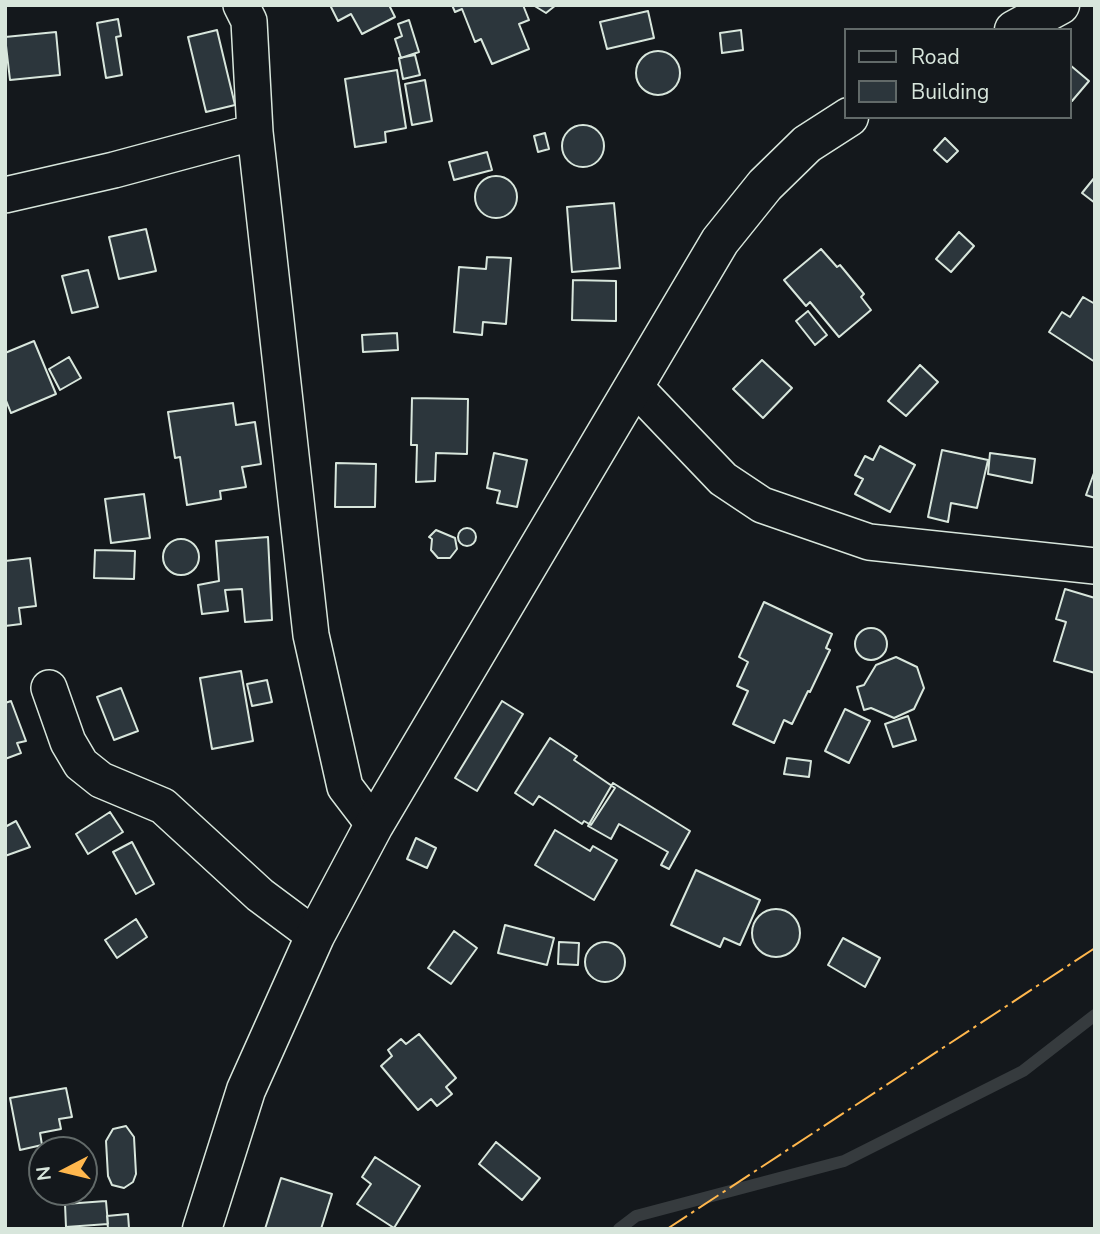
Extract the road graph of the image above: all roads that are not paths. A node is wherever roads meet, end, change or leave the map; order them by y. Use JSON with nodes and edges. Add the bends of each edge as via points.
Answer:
{"nodes":[{"id":1,"x":241,"y":5,"type":"edge"},
{"id":2,"x":1060,"y":5,"type":"edge"},
{"id":3,"x":1018,"y":28,"type":"edge"},
{"id":4,"x":846,"y":119,"type":"edge"},
{"id":5,"x":255,"y":132,"type":"junction"},
{"id":6,"x":5,"y":195,"type":"edge"},
{"id":7,"x":635,"y":387,"type":"junction"},
{"id":8,"x":1095,"y":566,"type":"edge"},
{"id":9,"x":49,"y":688,"type":"dead end"},
{"id":10,"x":374,"y":825,"type":"junction"},
{"id":11,"x":316,"y":936,"type":"junction"},
{"id":12,"x":202,"y":1229,"type":"edge"}],
"edges":[{"from":1,"to":5,"type":"street","via":[[249,21]]},
{"from":2,"to":3,"type":"street"},
{"from":4,"to":7,"type":"street","via":[[807,144],[765,185],[720,242]]},
{"from":5,"to":6,"type":"street"},
{"from":5,"to":10,"type":"street","via":[[311,635],[345,787]]},
{"from":7,"to":8,"type":"street","via":[[723,479],[762,505],[869,542]]},
{"from":7,"to":10,"type":"street"},
{"from":9,"to":11,"type":"street","via":[[81,764],[101,780],[163,806],[260,895]]},
{"from":10,"to":11,"type":"street"},
{"from":11,"to":12,"type":"street","via":[[246,1090]]}]}
